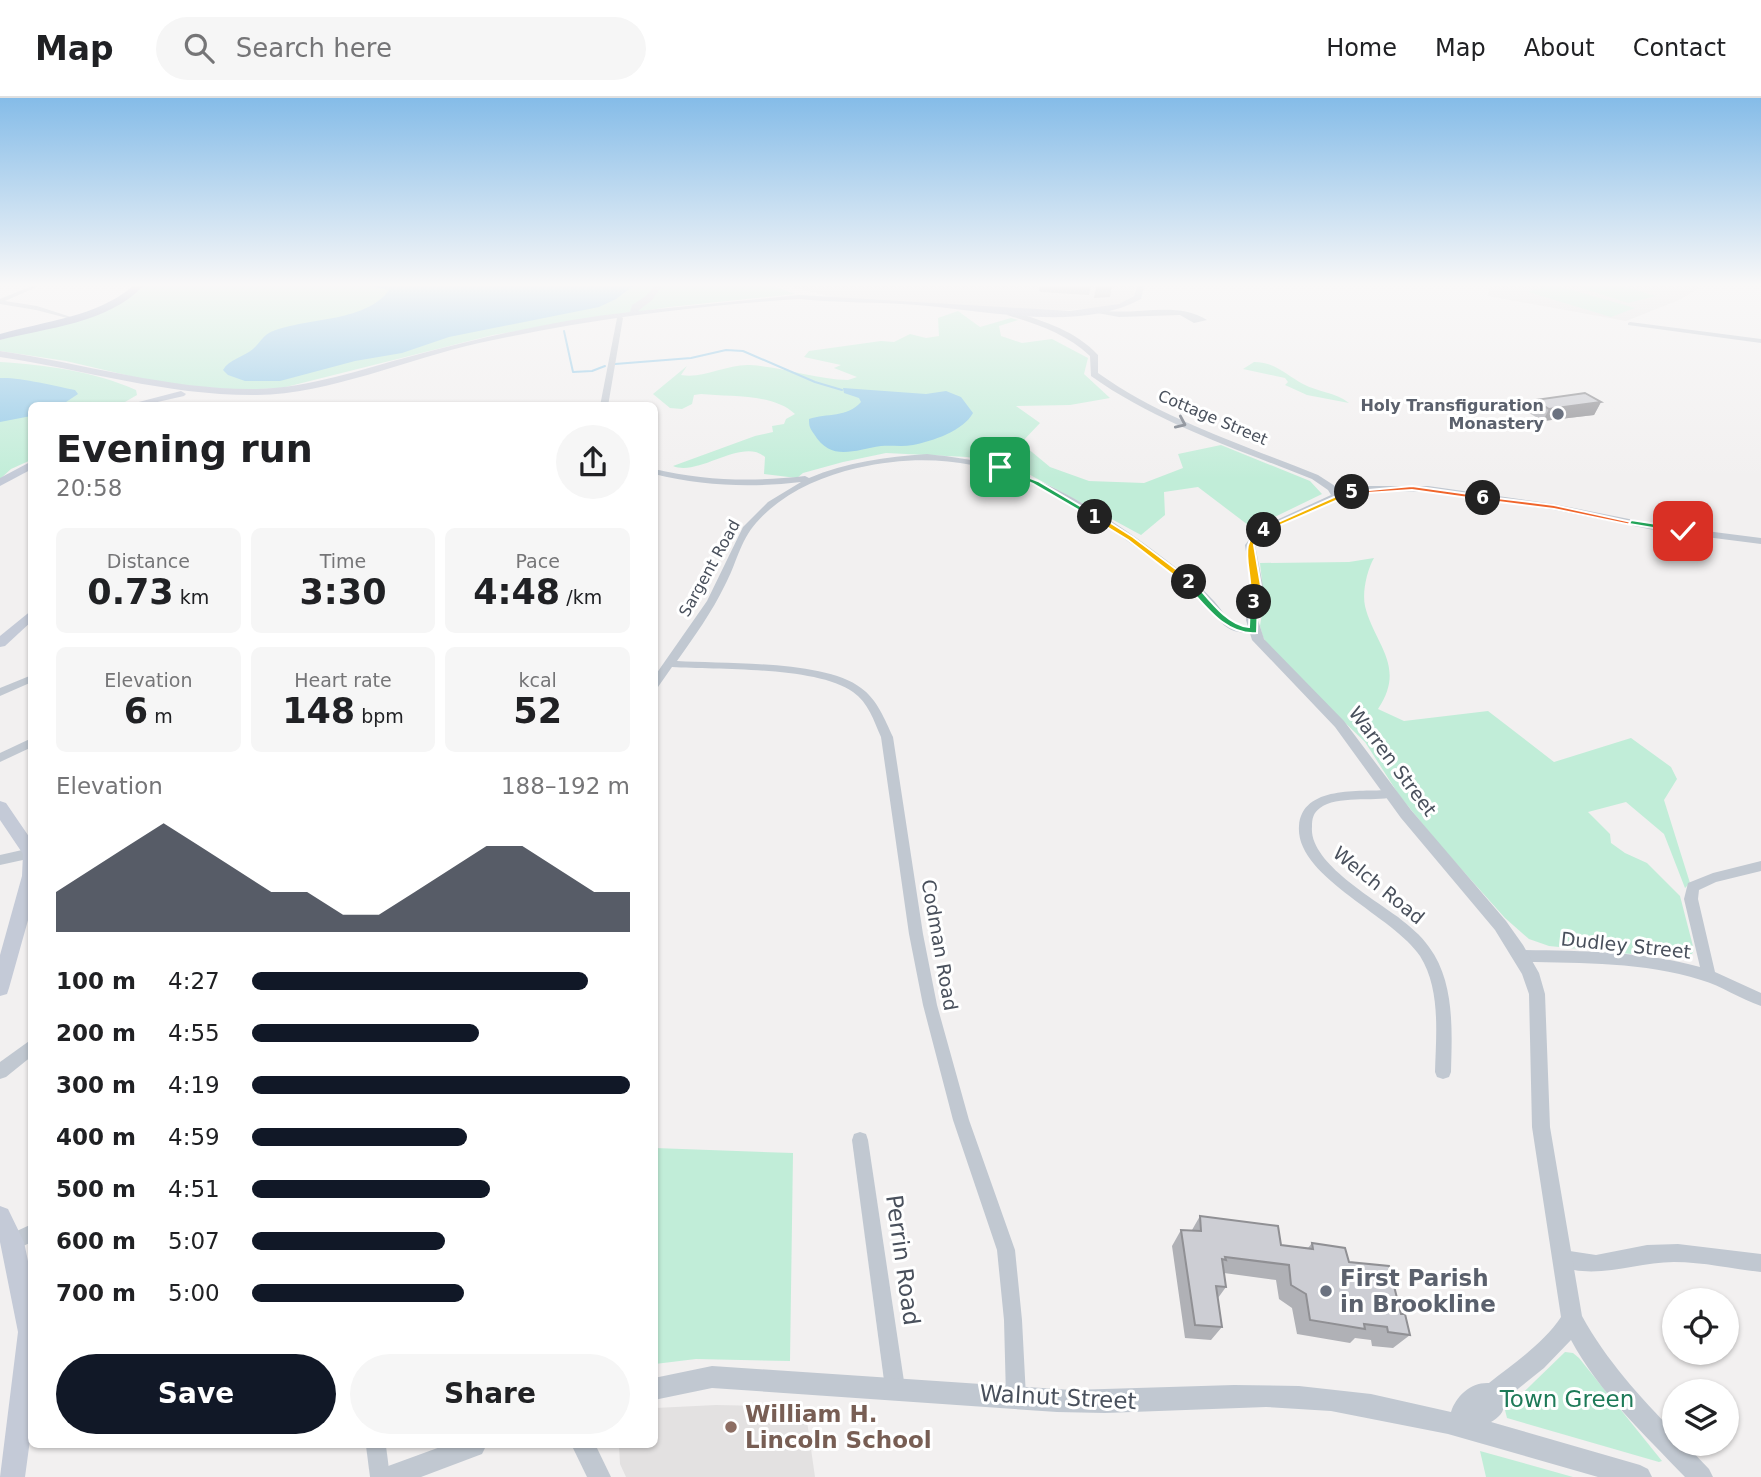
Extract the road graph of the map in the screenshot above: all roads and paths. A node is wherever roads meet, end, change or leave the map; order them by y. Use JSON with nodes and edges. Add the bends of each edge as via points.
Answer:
{"nodes":[{"id":1,"x":442,"y":350,"type":"edge"},
{"id":2,"x":615,"y":350,"type":"edge"},
{"id":3,"x":1089,"y":350,"type":"edge"},
{"id":4,"x":0,"y":354,"type":"edge"},
{"id":5,"x":142,"y":382,"type":"junction"},
{"id":6,"x":170,"y":387,"type":"junction"},
{"id":7,"x":204,"y":391,"type":"junction"},
{"id":8,"x":137,"y":402,"type":"edge"},
{"id":9,"x":139,"y":402,"type":"edge"},
{"id":10,"x":143,"y":402,"type":"edge"},
{"id":11,"x":605,"y":402,"type":"edge"},
{"id":12,"x":28,"y":467,"type":"edge"},
{"id":13,"x":20,"y":472,"type":"junction"},
{"id":14,"x":658,"y":472,"type":"edge"},
{"id":15,"x":28,"y":475,"type":"edge"},
{"id":16,"x":28,"y":477,"type":"edge"},
{"id":17,"x":1315,"y":477,"type":"junction"},
{"id":18,"x":816,"y":478,"type":"junction"},
{"id":19,"x":0,"y":483,"type":"edge"},
{"id":20,"x":760,"y":484,"type":"junction"},
{"id":21,"x":1363,"y":489,"type":"junction"},
{"id":22,"x":1337,"y":496,"type":"junction"},
{"id":23,"x":778,"y":499,"type":"junction"},
{"id":24,"x":1761,"y":541,"type":"edge"},
{"id":25,"x":28,"y":618,"type":"edge"},
{"id":26,"x":1254,"y":631,"type":"junction"},
{"id":27,"x":0,"y":643,"type":"edge"},
{"id":28,"x":669,"y":664,"type":"junction"},
{"id":29,"x":658,"y":679,"type":"edge"},
{"id":30,"x":28,"y":680,"type":"edge"},
{"id":31,"x":0,"y":692,"type":"edge"},
{"id":32,"x":28,"y":744,"type":"edge"},
{"id":33,"x":0,"y":758,"type":"edge"},
{"id":34,"x":1390,"y":794,"type":"junction"},
{"id":35,"x":0,"y":807,"type":"edge"},
{"id":36,"x":28,"y":849,"type":"edge"},
{"id":37,"x":28,"y":854,"type":"edge"},
{"id":38,"x":0,"y":860,"type":"edge"},
{"id":39,"x":1761,"y":866,"type":"edge"},
{"id":40,"x":28,"y":884,"type":"edge"},
{"id":41,"x":8,"y":938,"type":"edge"},
{"id":42,"x":1522,"y":956,"type":"junction"},
{"id":43,"x":1709,"y":976,"type":"junction"},
{"id":44,"x":0,"y":988,"type":"edge"},
{"id":45,"x":1761,"y":1000,"type":"edge"},
{"id":46,"x":28,"y":1049,"type":"edge"},
{"id":47,"x":0,"y":1072,"type":"edge"},
{"id":48,"x":1443,"y":1072,"type":"dead end"},
{"id":49,"x":860,"y":1140,"type":"dead end"},
{"id":50,"x":0,"y":1217,"type":"edge"},
{"id":51,"x":22,"y":1237,"type":"edge"},
{"id":52,"x":1563,"y":1259,"type":"junction"},
{"id":53,"x":1761,"y":1263,"type":"edge"},
{"id":54,"x":28,"y":1308,"type":"edge"},
{"id":55,"x":1572,"y":1318,"type":"junction"},
{"id":56,"x":28,"y":1369,"type":"edge"},
{"id":57,"x":658,"y":1388,"type":"edge"},
{"id":58,"x":895,"y":1388,"type":"junction"},
{"id":59,"x":1016,"y":1397,"type":"junction"},
{"id":60,"x":1461,"y":1424,"type":"junction"},
{"id":61,"x":376,"y":1448,"type":"edge"},
{"id":62,"x":468,"y":1448,"type":"edge"},
{"id":63,"x":585,"y":1448,"type":"edge"},
{"id":64,"x":12,"y":1477,"type":"edge"},
{"id":65,"x":380,"y":1477,"type":"edge"},
{"id":66,"x":388,"y":1477,"type":"edge"},
{"id":67,"x":599,"y":1477,"type":"edge"},
{"id":68,"x":1640,"y":1477,"type":"edge"},
{"id":69,"x":1700,"y":1477,"type":"edge"}],
"edges":[{"from":1,"to":7,"type":"main road","via":[[312,385],[258,392]]},
{"from":2,"to":11,"type":"street"},
{"from":3,"to":17,"type":"street","name":"Cottage Street","one_way":true,"via":[[1094,355],[1096,377],[1132,399],[1191,428]]},
{"from":4,"to":5,"type":"main road"},
{"from":5,"to":6,"type":"main road"},
{"from":5,"to":8,"type":"main road"},
{"from":6,"to":7,"type":"main road"},
{"from":6,"to":9,"type":"main road"},
{"from":7,"to":10,"type":"main road"},
{"from":12,"to":13,"type":"main road"},
{"from":13,"to":15,"type":"main road"},
{"from":13,"to":19,"type":"main road"},
{"from":14,"to":20,"type":"street","via":[[694,480]]},
{"from":16,"to":19,"type":"main road"},
{"from":17,"to":21,"type":"street","name":"Cottage Street"},
{"from":17,"to":22,"type":"street","name":"Cottage Street"},
{"from":18,"to":20,"type":"street"},
{"from":18,"to":23,"type":"street","name":"Sargent Road"},
{"from":18,"to":26,"type":"street","name":"Sargent Road","via":[[902,457],[953,458],[1000,467],[1043,486],[1130,538],[1188,581],[1230,625]]},
{"from":20,"to":23,"type":"street"},
{"from":21,"to":22,"type":"street"},
{"from":21,"to":24,"type":"street","via":[[1428,489]]},
{"from":22,"to":26,"type":"street","via":[[1252,539],[1257,586]]},
{"from":23,"to":28,"type":"street","name":"Sargent Road","via":[[744,533],[720,586]]},
{"from":25,"to":27,"type":"main road"},
{"from":26,"to":34,"type":"street","name":"Warren Street","via":[[1269,653],[1345,731]]},
{"from":28,"to":29,"type":"street","name":"Sargent Road"},
{"from":28,"to":59,"type":"street","name":"Codman Road","via":[[822,676],[855,689],[878,713],[887,737],[930,1005],[961,1121],[1006,1250]]},
{"from":30,"to":31,"type":"street"},
{"from":32,"to":33,"type":"street"},
{"from":34,"to":42,"type":"street","name":"Warren Street"},
{"from":34,"to":48,"type":"street","name":"Welch Road","via":[[1316,803],[1304,831],[1321,864],[1396,921],[1423,949],[1442,998]]},
{"from":35,"to":36,"type":"main road"},
{"from":37,"to":38,"type":"street"},
{"from":39,"to":43,"type":"street","via":[[1693,887],[1691,899]]},
{"from":40,"to":41,"type":"main road"},
{"from":41,"to":44,"type":"main road"},
{"from":42,"to":43,"type":"street","name":"Dudley Street","via":[[1664,966]]},
{"from":42,"to":52,"type":"street","name":"Warren Street","via":[[1537,994],[1541,1127]]},
{"from":43,"to":45,"type":"street","name":"Dudley Street"},
{"from":46,"to":47,"type":"street"},
{"from":49,"to":58,"type":"street","name":"Perrin Road"},
{"from":50,"to":51,"type":"main road"},
{"from":51,"to":54,"type":"main road"},
{"from":52,"to":53,"type":"street","via":[[1596,1264],[1678,1253]]},
{"from":52,"to":55,"type":"street","name":"Warren Street"},
{"from":55,"to":60,"type":"street","via":[[1556,1342],[1492,1395],[1493,1407],[1474,1422]]},
{"from":55,"to":69,"type":"street","name":"Warren Street","via":[[1588,1349],[1633,1406]]},
{"from":56,"to":64,"type":"main road"},
{"from":57,"to":58,"type":"street","name":"Walnut Street","via":[[712,1377]]},
{"from":58,"to":59,"type":"street","name":"Walnut Street"},
{"from":59,"to":60,"type":"street","name":"Walnut Street","via":[[1147,1401],[1291,1396]]},
{"from":60,"to":68,"type":"street","name":"Walnut Street"},
{"from":61,"to":65,"type":"street"},
{"from":62,"to":66,"type":"street"},
{"from":63,"to":67,"type":"street"}]}
